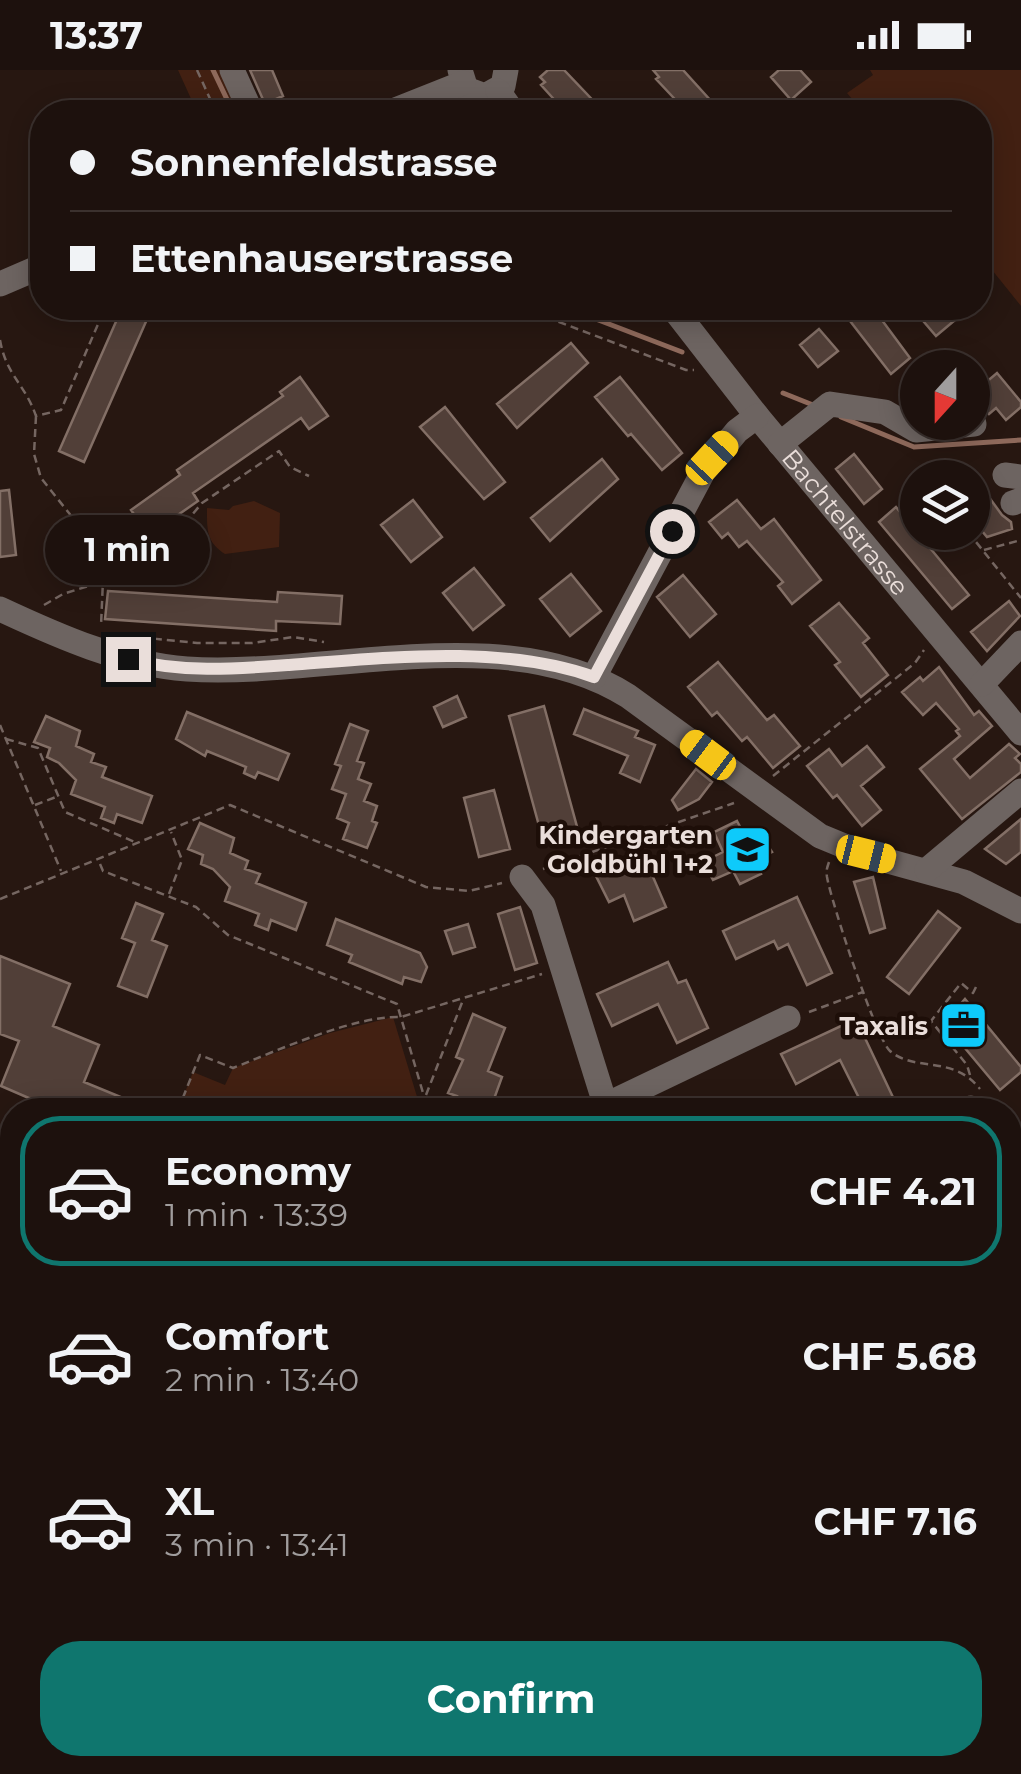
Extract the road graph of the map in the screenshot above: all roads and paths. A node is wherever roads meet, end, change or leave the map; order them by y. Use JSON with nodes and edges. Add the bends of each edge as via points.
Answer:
{"nodes":[{"id":1,"x":198,"y":70,"type":"edge"},
{"id":2,"x":232,"y":70,"type":"edge"},
{"id":3,"x":461,"y":77,"type":"edge"},
{"id":4,"x":502,"y":81,"type":"edge"},
{"id":5,"x":211,"y":100,"type":"edge"},
{"id":6,"x":245,"y":100,"type":"edge"},
{"id":7,"x":414,"y":100,"type":"edge"},
{"id":8,"x":30,"y":271,"type":"edge"},
{"id":9,"x":0,"y":284,"type":"edge"},
{"id":10,"x":100,"y":320,"type":"edge"},
{"id":11,"x":554,"y":320,"type":"edge"},
{"id":12,"x":681,"y":320,"type":"edge"},
{"id":13,"x":0,"y":340,"type":"edge"},
{"id":14,"x":699,"y":365,"type":"dead end"},
{"id":15,"x":36,"y":416,"type":"junction"},
{"id":16,"x":757,"y":416,"type":"junction"},
{"id":17,"x":900,"y":421,"type":"edge"},
{"id":18,"x":780,"y":444,"type":"junction"},
{"id":19,"x":309,"y":476,"type":"dead end"},
{"id":20,"x":1021,"y":540,"type":"edge"},
{"id":21,"x":982,"y":551,"type":"joint"},
{"id":22,"x":104,"y":556,"type":"junction"},
{"id":23,"x":104,"y":582,"type":"junction"},
{"id":24,"x":1021,"y":598,"type":"edge"},
{"id":25,"x":0,"y":609,"type":"edge"},
{"id":26,"x":34,"y":611,"type":"dead end"},
{"id":27,"x":100,"y":636,"type":"dead end"},
{"id":28,"x":116,"y":636,"type":"dead end"},
{"id":29,"x":926,"y":639,"type":"dead end"},
{"id":30,"x":1021,"y":643,"type":"edge"},
{"id":31,"x":347,"y":661,"type":"junction"},
{"id":32,"x":594,"y":677,"type":"junction"},
{"id":33,"x":982,"y":684,"type":"junction"},
{"id":34,"x":0,"y":725,"type":"edge"},
{"id":35,"x":1021,"y":733,"type":"edge"},
{"id":36,"x":6,"y":739,"type":"junction"},
{"id":37,"x":755,"y":790,"type":"junction"},
{"id":38,"x":1021,"y":791,"type":"edge"},
{"id":39,"x":58,"y":796,"type":"junction"},
{"id":40,"x":33,"y":806,"type":"junction"},
{"id":41,"x":170,"y":830,"type":"junction"},
{"id":42,"x":139,"y":844,"type":"junction"},
{"id":43,"x":836,"y":844,"type":"junction"},
{"id":44,"x":98,"y":861,"type":"junction"},
{"id":45,"x":927,"y":870,"type":"junction"},
{"id":46,"x":62,"y":872,"type":"junction"},
{"id":47,"x":522,"y":877,"type":"junction"},
{"id":48,"x":168,"y":896,"type":"junction"},
{"id":49,"x":0,"y":899,"type":"edge"},
{"id":50,"x":1021,"y":911,"type":"edge"},
{"id":51,"x":562,"y":968,"type":"junction"},
{"id":52,"x":976,"y":987,"type":"dead end"},
{"id":53,"x":864,"y":992,"type":"junction"},
{"id":54,"x":464,"y":999,"type":"junction"},
{"id":55,"x":401,"y":1017,"type":"junction"},
{"id":56,"x":788,"y":1018,"type":"joint"},
{"id":57,"x":970,"y":1077,"type":"junction"},
{"id":58,"x":183,"y":1098,"type":"edge"},
{"id":59,"x":424,"y":1098,"type":"joint"},
{"id":60,"x":604,"y":1098,"type":"edge"},
{"id":61,"x":627,"y":1098,"type":"edge"},
{"id":62,"x":974,"y":1098,"type":"edge"}],
"edges":[{"from":1,"to":5,"type":"path"},
{"from":2,"to":6,"type":"street"},
{"from":3,"to":4,"type":"street","via":[[478,96]]},
{"from":3,"to":7,"type":"street"},
{"from":8,"to":9,"type":"street"},
{"from":10,"to":15,"type":"path","via":[[61,410]]},
{"from":11,"to":14,"type":"path","via":[[686,370]]},
{"from":12,"to":16,"type":"street","name":"Bachtelstrasse"},
{"from":13,"to":15,"type":"path","via":[[4,364]]},
{"from":15,"to":22,"type":"path","via":[[34,454],[41,478]]},
{"from":16,"to":18,"type":"street","name":"Bachtelstrasse"},
{"from":16,"to":32,"type":"street","via":[[703,472]]},
{"from":17,"to":18,"type":"street","via":[[885,412],[824,409]]},
{"from":18,"to":33,"type":"street","name":"Bachtelstrasse"},
{"from":19,"to":22,"type":"path","via":[[290,467],[279,451],[202,503],[186,522],[176,552],[164,558]]},
{"from":20,"to":21,"type":"path"},
{"from":21,"to":24,"type":"path"},
{"from":22,"to":23,"type":"path"},
{"from":23,"to":26,"type":"path"},
{"from":23,"to":27,"type":"path"},
{"from":25,"to":31,"type":"street","via":[[154,666]]},
{"from":28,"to":31,"type":"path","via":[[197,643],[293,637],[320,640]]},
{"from":29,"to":37,"type":"path","via":[[915,664]]},
{"from":30,"to":33,"type":"street"},
{"from":31,"to":32,"type":"street","via":[[476,656],[568,667]]},
{"from":32,"to":37,"type":"street"},
{"from":33,"to":35,"type":"street","name":"Bachtelstrasse"},
{"from":34,"to":36,"type":"path"},
{"from":36,"to":39,"type":"path","via":[[38,748]]},
{"from":36,"to":40,"type":"path"},
{"from":37,"to":43,"type":"street"},
{"from":37,"to":47,"type":"path"},
{"from":38,"to":45,"type":"street"},
{"from":39,"to":40,"type":"path"},
{"from":39,"to":42,"type":"path","via":[[65,812]]},
{"from":40,"to":46,"type":"path"},
{"from":41,"to":42,"type":"path"},
{"from":41,"to":47,"type":"path","via":[[230,804],[426,887],[469,891]]},
{"from":41,"to":48,"type":"path","via":[[182,860]]},
{"from":42,"to":44,"type":"path"},
{"from":43,"to":45,"type":"street"},
{"from":43,"to":53,"type":"path","via":[[827,876]]},
{"from":44,"to":46,"type":"path"},
{"from":44,"to":48,"type":"path","via":[[103,870]]},
{"from":45,"to":50,"type":"street"},
{"from":46,"to":49,"type":"path"},
{"from":47,"to":51,"type":"street","via":[[543,905]]},
{"from":48,"to":55,"type":"path","via":[[196,907],[228,935],[397,1004]]},
{"from":51,"to":54,"type":"path"},
{"from":51,"to":60,"type":"street"},
{"from":52,"to":57,"type":"path","via":[[973,993],[962,983],[931,1021],[968,1065]]},
{"from":53,"to":56,"type":"path"},
{"from":53,"to":57,"type":"path","via":[[889,1050]]},
{"from":54,"to":55,"type":"path"},
{"from":54,"to":59,"type":"path"},
{"from":55,"to":58,"type":"path","via":[[330,1033],[232,1068],[200,1055]]},
{"from":55,"to":59,"type":"path"},
{"from":56,"to":61,"type":"street"},
{"from":57,"to":62,"type":"path"}]}
